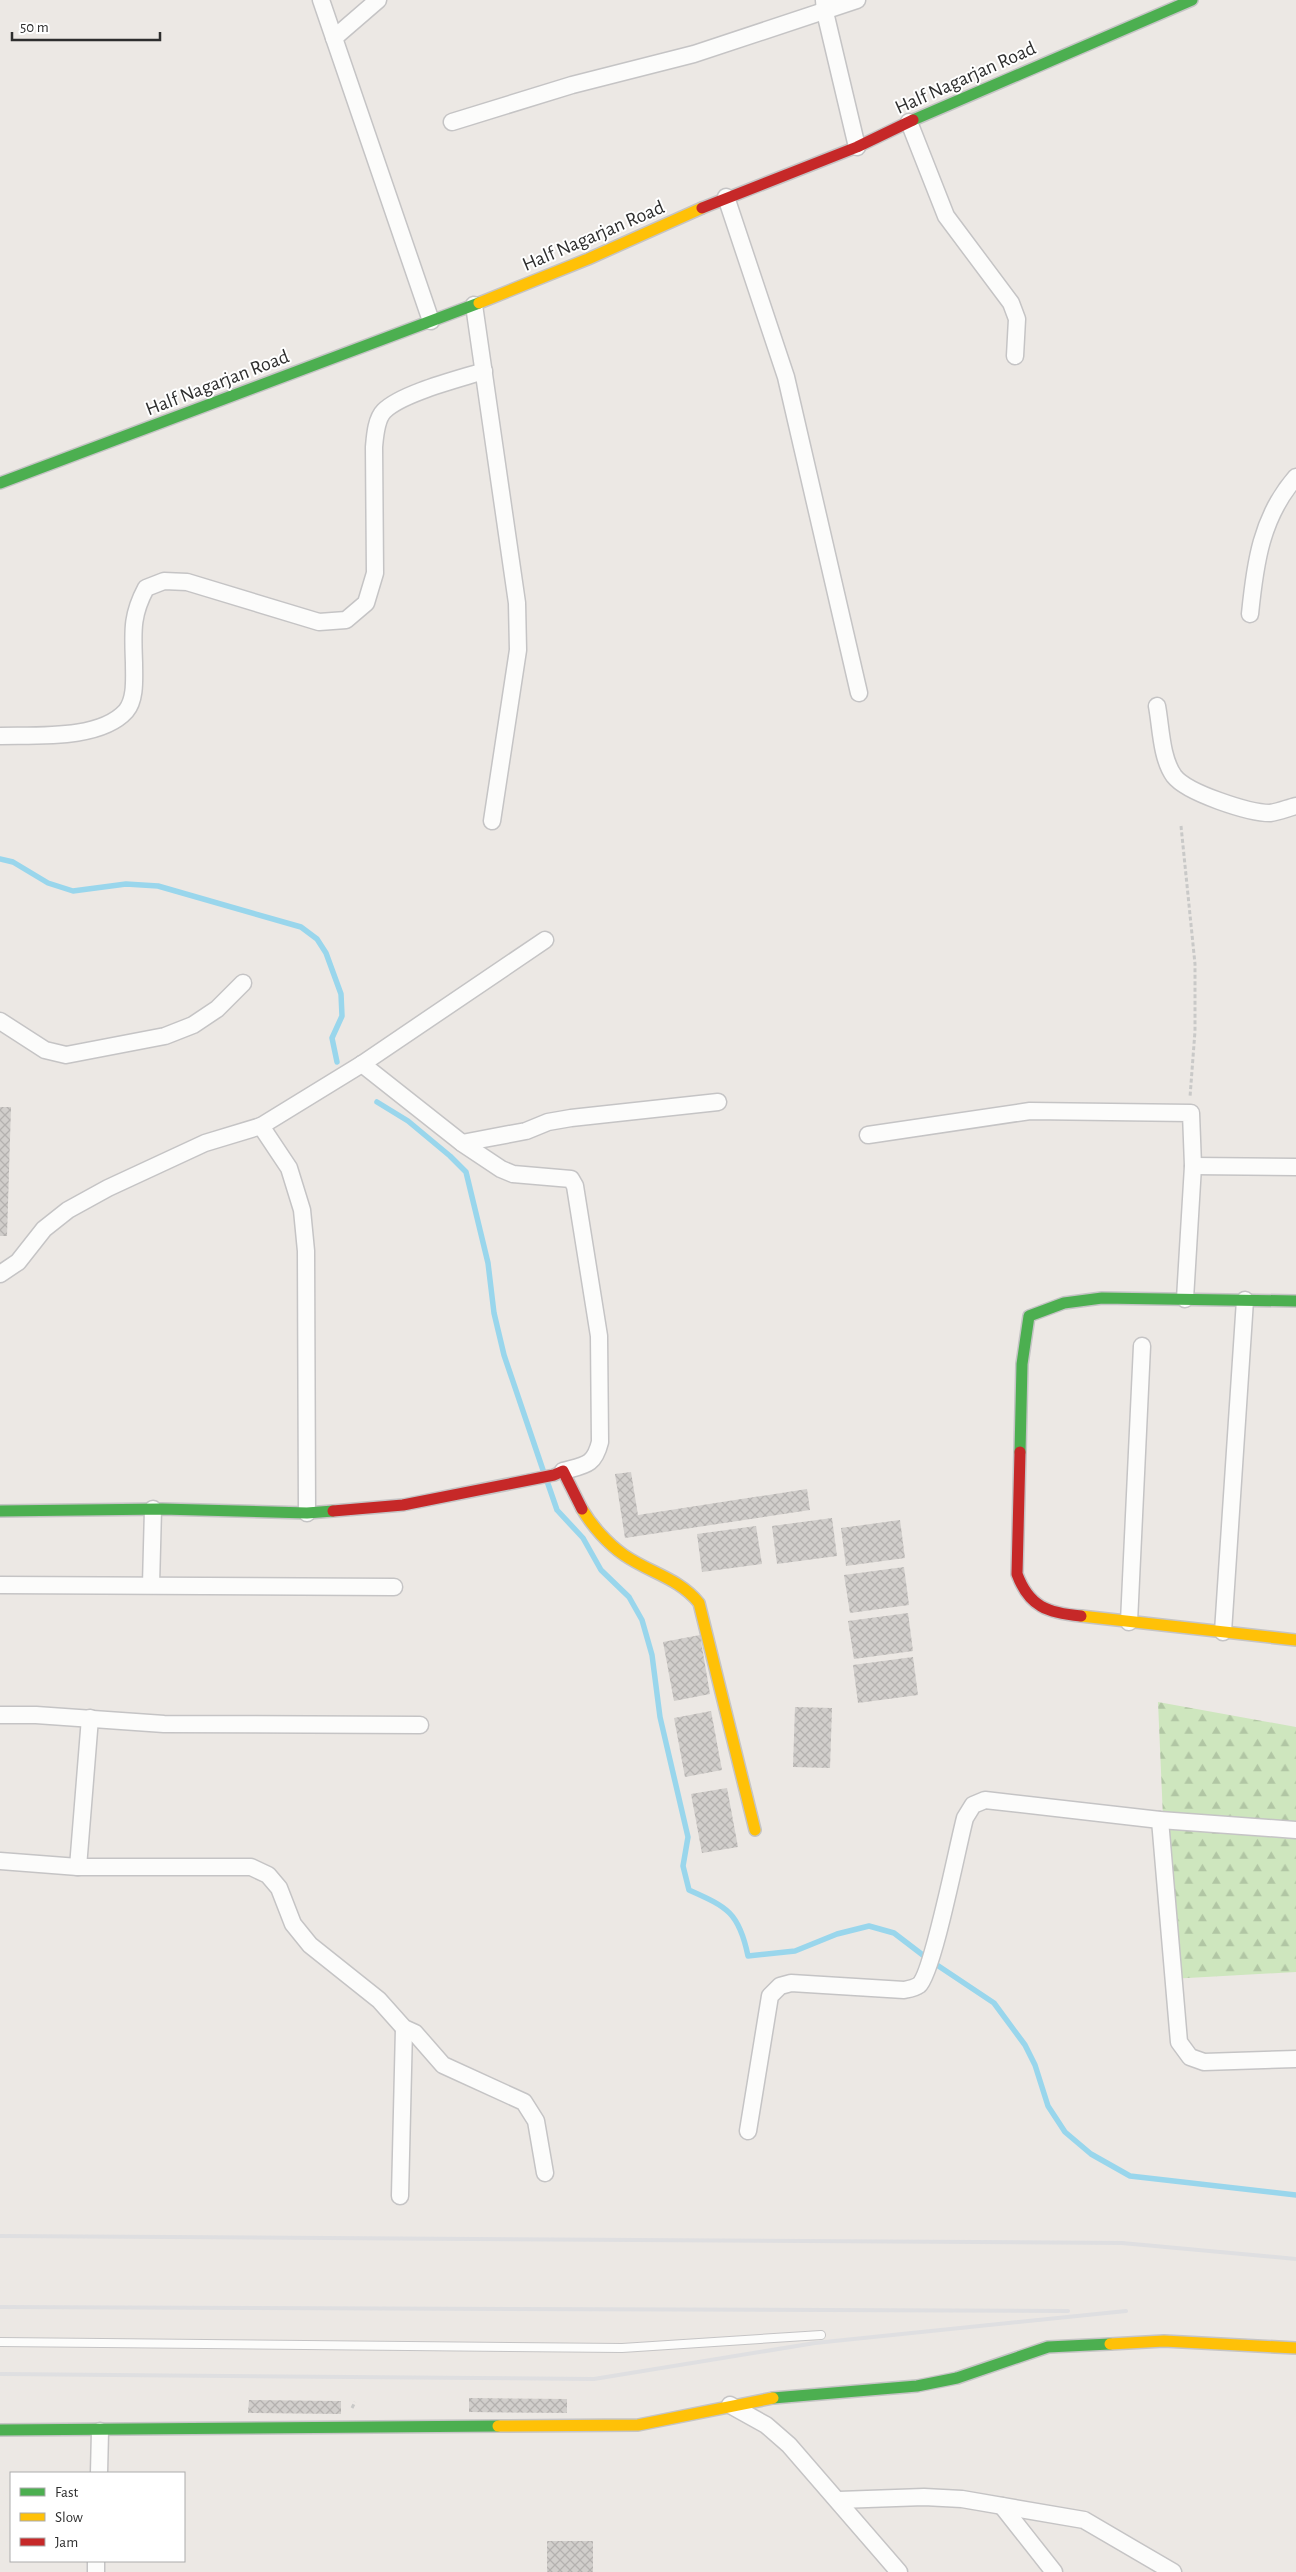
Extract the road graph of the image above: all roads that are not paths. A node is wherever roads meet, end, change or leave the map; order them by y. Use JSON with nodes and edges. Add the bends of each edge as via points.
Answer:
{"nodes":[{"id":1,"x":321,"y":0,"type":"edge"},
{"id":2,"x":378,"y":0,"type":"edge"},
{"id":3,"x":857,"y":0,"type":"edge"},
{"id":4,"x":1192,"y":0,"type":"edge"},
{"id":5,"x":825,"y":6,"type":"edge"},
{"id":6,"x":334,"y":38,"type":"junction"},
{"id":7,"x":452,"y":122,"type":"dead end"},
{"id":8,"x":909,"y":122,"type":"junction"},
{"id":9,"x":857,"y":148,"type":"junction"},
{"id":10,"x":726,"y":197,"type":"junction"},
{"id":11,"x":474,"y":305,"type":"junction"},
{"id":12,"x":432,"y":321,"type":"junction"},
{"id":13,"x":1015,"y":356,"type":"dead end"},
{"id":14,"x":484,"y":371,"type":"junction"},
{"id":15,"x":1296,"y":477,"type":"edge"},
{"id":16,"x":0,"y":483,"type":"edge"},
{"id":17,"x":1250,"y":614,"type":"dead end"},
{"id":18,"x":859,"y":693,"type":"dead end"},
{"id":19,"x":1157,"y":706,"type":"dead end"},
{"id":20,"x":0,"y":736,"type":"edge"},
{"id":21,"x":1296,"y":806,"type":"edge"},
{"id":22,"x":492,"y":821,"type":"dead end"},
{"id":23,"x":545,"y":940,"type":"dead end"},
{"id":24,"x":243,"y":983,"type":"dead end"},
{"id":25,"x":0,"y":1021,"type":"edge"},
{"id":26,"x":362,"y":1064,"type":"junction"},
{"id":27,"x":718,"y":1102,"type":"dead end"},
{"id":28,"x":261,"y":1126,"type":"junction"},
{"id":29,"x":868,"y":1135,"type":"dead end"},
{"id":30,"x":462,"y":1143,"type":"junction"},
{"id":31,"x":1193,"y":1166,"type":"junction"},
{"id":32,"x":1296,"y":1167,"type":"edge"},
{"id":33,"x":0,"y":1274,"type":"edge"},
{"id":34,"x":1185,"y":1299,"type":"junction"},
{"id":35,"x":1245,"y":1300,"type":"junction"},
{"id":36,"x":1296,"y":1301,"type":"edge"},
{"id":37,"x":1142,"y":1346,"type":"dead end"},
{"id":38,"x":559,"y":1473,"type":"junction"},
{"id":39,"x":153,"y":1509,"type":"junction"},
{"id":40,"x":0,"y":1511,"type":"edge"},
{"id":41,"x":307,"y":1513,"type":"junction"},
{"id":42,"x":0,"y":1585,"type":"edge"},
{"id":43,"x":151,"y":1585,"type":"junction"},
{"id":44,"x":394,"y":1587,"type":"dead end"},
{"id":45,"x":1129,"y":1622,"type":"junction"},
{"id":46,"x":1224,"y":1632,"type":"junction"},
{"id":47,"x":1296,"y":1640,"type":"edge"},
{"id":48,"x":0,"y":1715,"type":"edge"},
{"id":49,"x":90,"y":1718,"type":"junction"},
{"id":50,"x":420,"y":1725,"type":"dead end"},
{"id":51,"x":1160,"y":1820,"type":"junction"},
{"id":52,"x":755,"y":1830,"type":"dead end"},
{"id":53,"x":1296,"y":1830,"type":"edge"},
{"id":54,"x":0,"y":1861,"type":"edge"},
{"id":55,"x":78,"y":1867,"type":"junction"},
{"id":56,"x":404,"y":2028,"type":"junction"},
{"id":57,"x":1296,"y":2059,"type":"edge"},
{"id":58,"x":748,"y":2131,"type":"dead end"},
{"id":59,"x":544,"y":2173,"type":"dead end"},
{"id":60,"x":400,"y":2196,"type":"dead end"},
{"id":61,"x":821,"y":2335,"type":"dead end"},
{"id":62,"x":0,"y":2342,"type":"edge"},
{"id":63,"x":1296,"y":2348,"type":"edge"},
{"id":64,"x":730,"y":2405,"type":"junction"},
{"id":65,"x":0,"y":2430,"type":"edge"},
{"id":66,"x":100,"y":2431,"type":"junction"},
{"id":67,"x":99,"y":2472,"type":"edge"},
{"id":68,"x":839,"y":2500,"type":"junction"},
{"id":69,"x":1002,"y":2506,"type":"junction"},
{"id":70,"x":899,"y":2572,"type":"edge"},
{"id":71,"x":1054,"y":2572,"type":"edge"},
{"id":72,"x":1173,"y":2572,"type":"edge"}],
"edges":[{"from":1,"to":6,"type":"street"},
{"from":2,"to":6,"type":"street"},
{"from":3,"to":5,"type":"street"},
{"from":4,"to":8,"type":"street","name":"Half Nagarjan Road"},
{"from":5,"to":7,"type":"street","via":[[694,54],[572,85]]},
{"from":5,"to":9,"type":"street"},
{"from":6,"to":12,"type":"street"},
{"from":8,"to":9,"type":"street","name":"Half Nagarjan Road"},
{"from":8,"to":13,"type":"street","via":[[946,216],[1011,303],[1017,319]]},
{"from":9,"to":10,"type":"street","name":"Half Nagarjan Road"},
{"from":10,"to":11,"type":"street","name":"Half Nagarjan Road","via":[[588,259]]},
{"from":10,"to":18,"type":"street","via":[[786,377]]},
{"from":11,"to":12,"type":"street","name":"Half Nagarjan Road"},
{"from":11,"to":14,"type":"street"},
{"from":12,"to":16,"type":"street","name":"Half Nagarjan Road"},
{"from":14,"to":20,"type":"street","via":[[399,401],[383,411],[376,428],[374,447],[375,573],[366,604],[346,620],[320,622],[187,582],[164,581],[146,588],[136,608],[134,689],[127,711],[108,725],[68,734]]},
{"from":14,"to":22,"type":"street","via":[[517,603],[518,650]]},
{"from":15,"to":17,"type":"street","via":[[1263,532],[1255,565]]},
{"from":19,"to":21,"type":"street","via":[[1167,761],[1175,777],[1190,789],[1253,812],[1272,813]]},
{"from":23,"to":26,"type":"street"},
{"from":24,"to":25,"type":"street","via":[[218,1009],[193,1025],[165,1036],[66,1055],[45,1050]]},
{"from":26,"to":28,"type":"street"},
{"from":26,"to":30,"type":"street"},
{"from":27,"to":30,"type":"street","via":[[571,1118],[548,1122],[526,1131]]},
{"from":28,"to":33,"type":"street","via":[[205,1143],[68,1210],[44,1228],[18,1262]]},
{"from":28,"to":41,"type":"street","via":[[289,1168],[302,1210],[306,1251]]},
{"from":29,"to":31,"type":"street","via":[[1030,1111],[1191,1113]]},
{"from":30,"to":38,"type":"street","via":[[512,1174],[571,1179],[575,1186],[599,1336],[600,1442],[597,1456],[588,1464]]},
{"from":31,"to":32,"type":"street"},
{"from":31,"to":34,"type":"street"},
{"from":34,"to":35,"type":"street"},
{"from":34,"to":45,"type":"street","via":[[1067,1301],[1029,1316],[1024,1336],[1017,1574],[1023,1593],[1038,1607],[1067,1615]]},
{"from":35,"to":36,"type":"street"},
{"from":35,"to":46,"type":"street"},
{"from":37,"to":45,"type":"street"},
{"from":38,"to":41,"type":"street","via":[[403,1505]]},
{"from":38,"to":52,"type":"street","via":[[582,1512],[624,1555],[688,1589],[699,1603]]},
{"from":39,"to":40,"type":"street"},
{"from":39,"to":41,"type":"street"},
{"from":39,"to":43,"type":"street"},
{"from":42,"to":43,"type":"street"},
{"from":43,"to":44,"type":"street"},
{"from":45,"to":46,"type":"street"},
{"from":46,"to":47,"type":"street"},
{"from":48,"to":49,"type":"street"},
{"from":49,"to":50,"type":"street","via":[[164,1724]]},
{"from":49,"to":55,"type":"street"},
{"from":51,"to":53,"type":"street"},
{"from":51,"to":57,"type":"street","via":[[1179,2042],[1190,2057],[1204,2062]]},
{"from":51,"to":58,"type":"street","via":[[985,1800],[973,1805],[965,1818],[927,1974],[919,1985],[904,1990],[791,1983],[780,1986],[770,1996]]},
{"from":54,"to":55,"type":"street"},
{"from":55,"to":56,"type":"street","via":[[251,1867],[268,1875],[279,1888],[293,1924],[310,1945],[379,2000]]},
{"from":56,"to":59,"type":"street","via":[[415,2033],[443,2065],[524,2102],[536,2121]]},
{"from":56,"to":60,"type":"street"},
{"from":61,"to":62,"type":"lane","via":[[622,2348]]},
{"from":63,"to":64,"type":"street","via":[[1164,2340],[1048,2346],[957,2378],[917,2386],[770,2398]]},
{"from":64,"to":66,"type":"street","via":[[638,2425]]},
{"from":64,"to":68,"type":"street","via":[[766,2425],[789,2445]]},
{"from":65,"to":66,"type":"street"},
{"from":66,"to":67,"type":"street"},
{"from":68,"to":69,"type":"street","via":[[924,2497]]},
{"from":68,"to":70,"type":"street"},
{"from":69,"to":71,"type":"street"},
{"from":69,"to":72,"type":"street","via":[[1084,2520]]}]}
